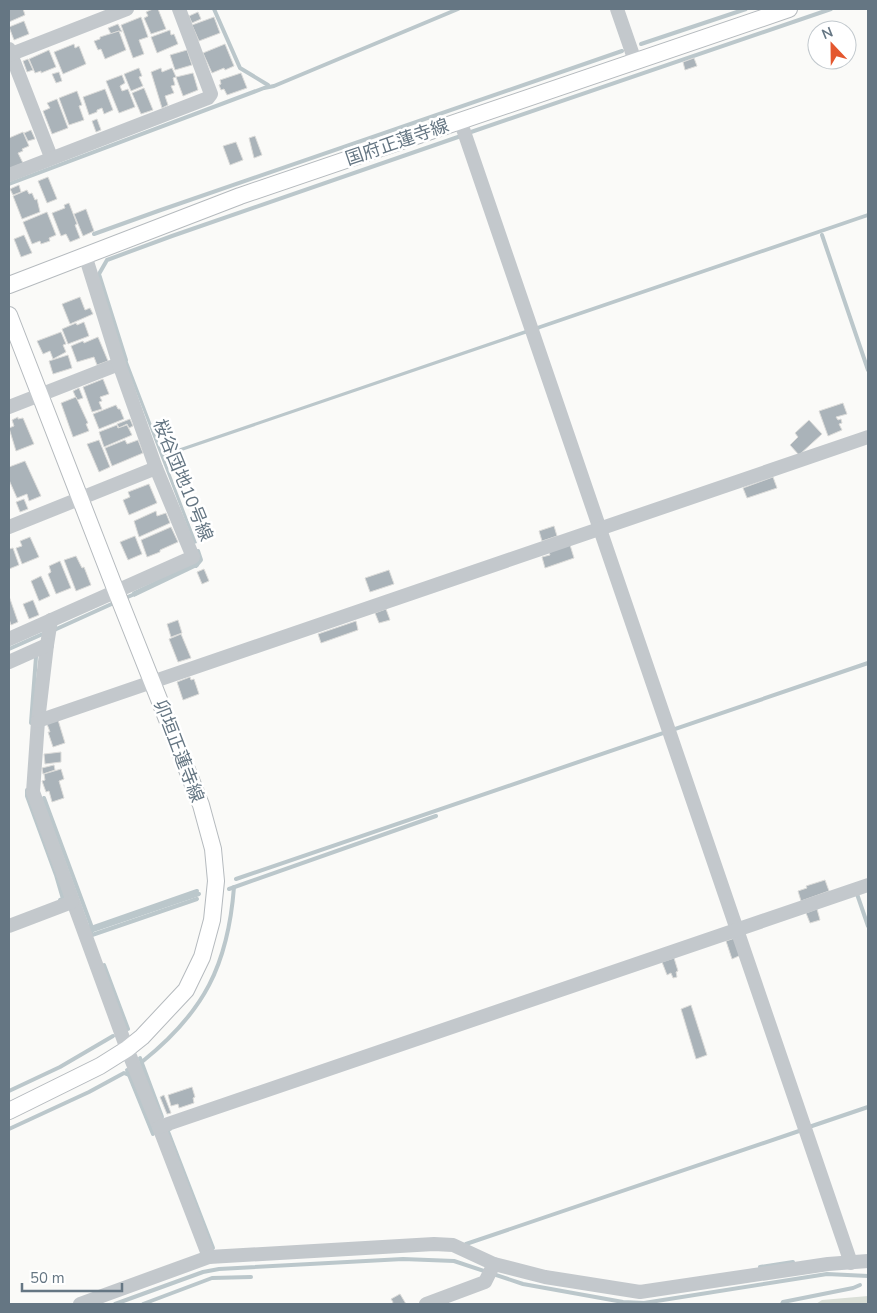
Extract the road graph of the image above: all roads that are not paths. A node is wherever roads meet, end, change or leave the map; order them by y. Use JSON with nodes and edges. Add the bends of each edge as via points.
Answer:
{"nodes":[{"id":1,"x":127,"y":9,"type":"edge"},
{"id":2,"x":179,"y":9,"type":"edge"},
{"id":3,"x":617,"y":9,"type":"edge"},
{"id":4,"x":789,"y":9,"type":"edge"},
{"id":5,"x":9,"y":52,"type":"edge"},
{"id":6,"x":635,"y":61,"type":"junction"},
{"id":7,"x":460,"y":120,"type":"junction"},
{"id":8,"x":51,"y":157,"type":"junction"},
{"id":9,"x":9,"y":174,"type":"edge"},
{"id":10,"x":85,"y":255,"type":"junction"},
{"id":11,"x":9,"y":285,"type":"edge"},
{"id":12,"x":9,"y":315,"type":"edge"},
{"id":13,"x":118,"y":364,"type":"junction"},
{"id":14,"x":39,"y":394,"type":"junction"},
{"id":15,"x":9,"y":406,"type":"edge"},
{"id":16,"x":868,"y":437,"type":"edge"},
{"id":17,"x":156,"y":468,"type":"junction"},
{"id":18,"x":79,"y":499,"type":"junction"},
{"id":19,"x":9,"y":527,"type":"edge"},
{"id":20,"x":600,"y":529,"type":"junction"},
{"id":21,"x":116,"y":591,"type":"junction"},
{"id":22,"x":51,"y":620,"type":"junction"},
{"id":23,"x":9,"y":639,"type":"edge"},
{"id":24,"x":46,"y":645,"type":"junction"},
{"id":25,"x":9,"y":662,"type":"edge"},
{"id":26,"x":152,"y":682,"type":"junction"},
{"id":27,"x":38,"y":721,"type":"junction"},
{"id":28,"x":868,"y":885,"type":"edge"},
{"id":29,"x":72,"y":902,"type":"junction"},
{"id":30,"x":9,"y":926,"type":"edge"},
{"id":31,"x":737,"y":930,"type":"junction"},
{"id":32,"x":126,"y":1049,"type":"junction"},
{"id":33,"x":9,"y":1111,"type":"edge"},
{"id":34,"x":159,"y":1127,"type":"junction"},
{"id":35,"x":209,"y":1257,"type":"junction"},
{"id":36,"x":868,"y":1261,"type":"edge"},
{"id":37,"x":851,"y":1263,"type":"junction"},
{"id":38,"x":494,"y":1264,"type":"junction"},
{"id":39,"x":112,"y":1299,"type":"edge"},
{"id":40,"x":80,"y":1304,"type":"edge"},
{"id":41,"x":426,"y":1304,"type":"edge"}],
"edges":[{"from":1,"to":5,"type":"street"},
{"from":2,"to":8,"type":"street","via":[[211,94],[208,98]]},
{"from":3,"to":6,"type":"street"},
{"from":4,"to":6,"type":"main road","name":"国府正蓮寺線"},
{"from":5,"to":8,"type":"street"},
{"from":6,"to":7,"type":"main road","name":"国府正蓮寺線"},
{"from":7,"to":10,"type":"main road","name":"国府正蓮寺線","via":[[240,196]]},
{"from":7,"to":20,"type":"street"},
{"from":8,"to":9,"type":"street"},
{"from":10,"to":11,"type":"main road","name":"国府正蓮寺線"},
{"from":10,"to":13,"type":"street","name":"桜谷団地10号線"},
{"from":12,"to":14,"type":"main road","name":"卯垣正蓮寺線"},
{"from":13,"to":14,"type":"street"},
{"from":13,"to":17,"type":"street","name":"桜谷団地10号線"},
{"from":14,"to":15,"type":"street"},
{"from":14,"to":18,"type":"main road","name":"卯垣正蓮寺線"},
{"from":16,"to":20,"type":"street"},
{"from":17,"to":18,"type":"street"},
{"from":17,"to":21,"type":"street","name":"桜谷団地10号線","via":[[193,557]]},
{"from":18,"to":19,"type":"street"},
{"from":18,"to":21,"type":"main road","name":"卯垣正蓮寺線"},
{"from":20,"to":26,"type":"street"},
{"from":20,"to":31,"type":"street"},
{"from":21,"to":22,"type":"street","name":"桜谷団地10号線"},
{"from":21,"to":26,"type":"main road","name":"卯垣正蓮寺線"},
{"from":22,"to":23,"type":"street","name":"桜谷団地10号線"},
{"from":22,"to":24,"type":"street"},
{"from":24,"to":25,"type":"street"},
{"from":24,"to":27,"type":"street"},
{"from":26,"to":27,"type":"street"},
{"from":26,"to":32,"type":"main road","name":"卯垣正蓮寺線","via":[[201,805],[213,849],[216,881],[212,920],[202,957],[186,990]]},
{"from":27,"to":29,"type":"street","via":[[33,792]]},
{"from":28,"to":31,"type":"street"},
{"from":29,"to":30,"type":"street"},
{"from":29,"to":32,"type":"street"},
{"from":31,"to":34,"type":"street"},
{"from":31,"to":37,"type":"street"},
{"from":32,"to":33,"type":"main road","name":"卯垣正蓮寺線"},
{"from":32,"to":34,"type":"street"},
{"from":34,"to":35,"type":"street"},
{"from":35,"to":38,"type":"street","via":[[434,1244],[453,1245]]},
{"from":35,"to":39,"type":"street"},
{"from":36,"to":37,"type":"street"},
{"from":37,"to":38,"type":"street","via":[[640,1292],[545,1278]]},
{"from":38,"to":41,"type":"street","via":[[485,1282]]},
{"from":39,"to":40,"type":"street"}]}
